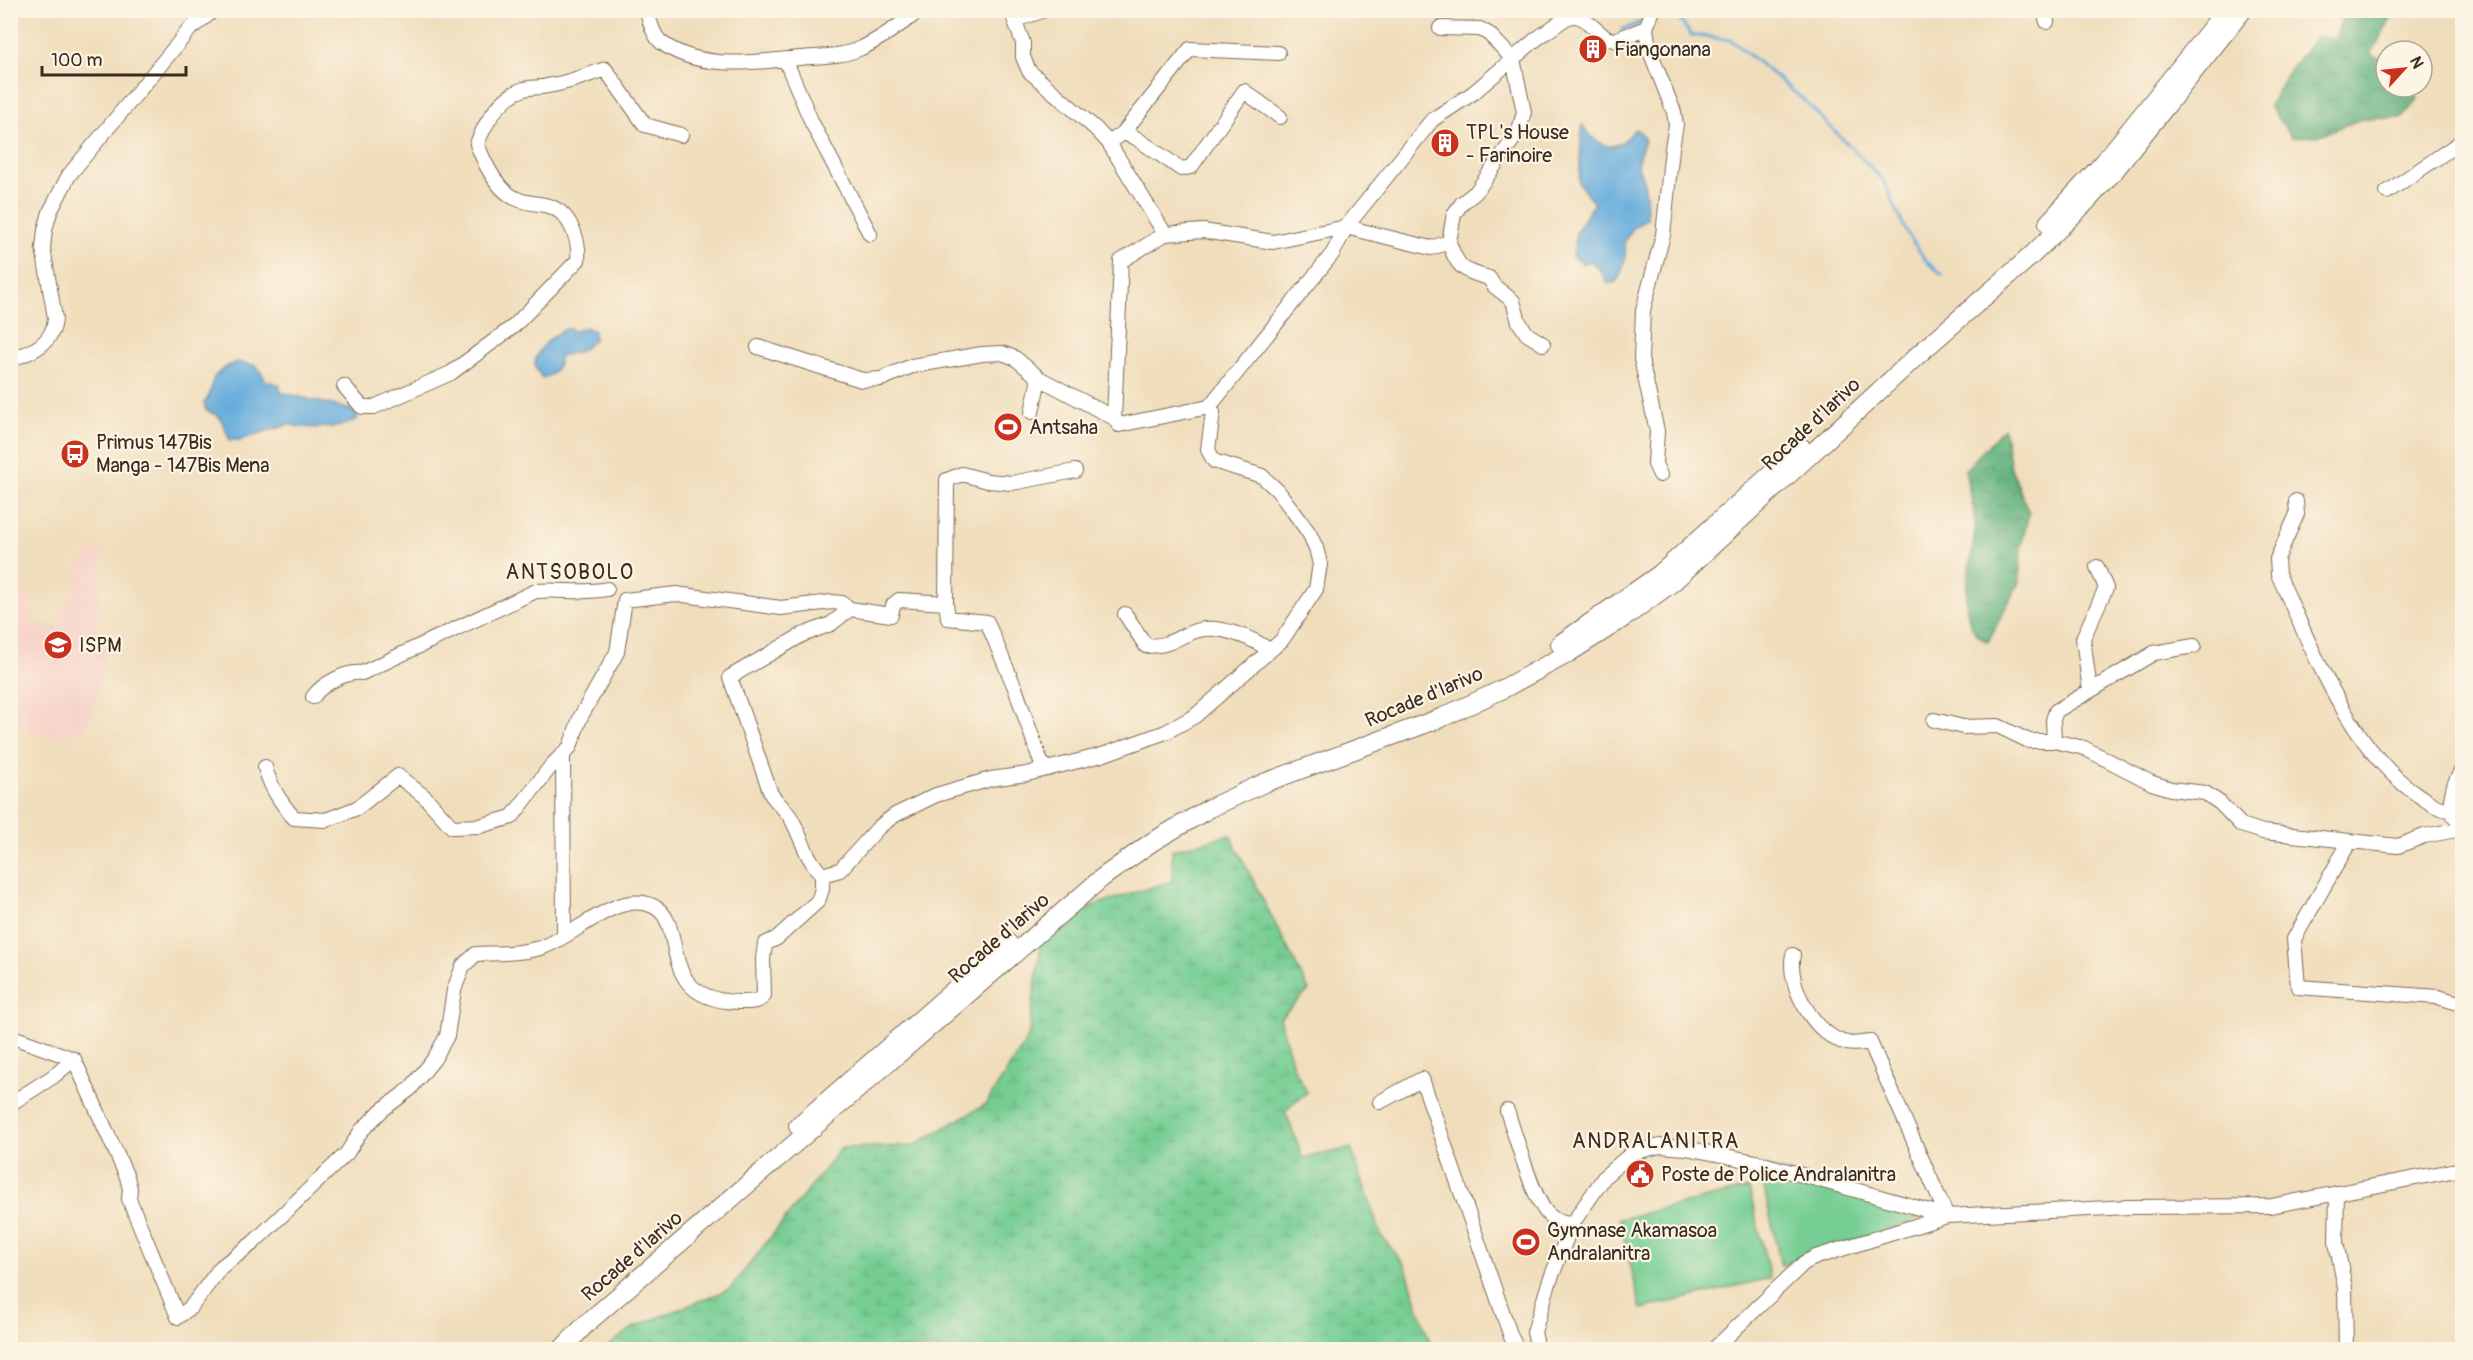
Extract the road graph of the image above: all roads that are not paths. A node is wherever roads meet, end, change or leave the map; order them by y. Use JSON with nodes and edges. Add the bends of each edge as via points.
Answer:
{"nodes":[{"id":1,"x":214,"y":10,"type":"edge"},
{"id":2,"x":647,"y":10,"type":"edge"},
{"id":3,"x":921,"y":10,"type":"edge"},
{"id":4,"x":1045,"y":10,"type":"edge"},
{"id":5,"x":1653,"y":10,"type":"edge"},
{"id":6,"x":2226,"y":10,"type":"edge"},
{"id":7,"x":2243,"y":10,"type":"edge"},
{"id":8,"x":1013,"y":15,"type":"edge"},
{"id":9,"x":1440,"y":28,"type":"dead end"},
{"id":10,"x":1646,"y":28,"type":"junction"},
{"id":11,"x":1278,"y":53,"type":"dead end"},
{"id":12,"x":785,"y":59,"type":"junction"},
{"id":13,"x":1513,"y":59,"type":"junction"},
{"id":14,"x":1280,"y":117,"type":"dead end"},
{"id":15,"x":1123,"y":133,"type":"junction"},
{"id":16,"x":681,"y":135,"type":"dead end"},
{"id":17,"x":2463,"y":141,"type":"edge"},
{"id":18,"x":1109,"y":143,"type":"junction"},
{"id":19,"x":2386,"y":192,"type":"dead end"},
{"id":20,"x":1346,"y":227,"type":"junction"},
{"id":21,"x":870,"y":234,"type":"dead end"},
{"id":22,"x":1165,"y":234,"type":"junction"},
{"id":23,"x":1449,"y":242,"type":"junction"},
{"id":24,"x":1543,"y":344,"type":"dead end"},
{"id":25,"x":758,"y":347,"type":"dead end"},
{"id":26,"x":10,"y":359,"type":"edge"},
{"id":27,"x":1039,"y":378,"type":"junction"},
{"id":28,"x":345,"y":386,"type":"dead end"},
{"id":29,"x":1209,"y":407,"type":"junction"},
{"id":30,"x":1032,"y":412,"type":"dead end"},
{"id":31,"x":1114,"y":417,"type":"junction"},
{"id":32,"x":1075,"y":471,"type":"dead end"},
{"id":33,"x":1660,"y":475,"type":"dead end"},
{"id":34,"x":2296,"y":501,"type":"dead end"},
{"id":35,"x":2097,"y":567,"type":"dead end"},
{"id":36,"x":607,"y":589,"type":"dead end"},
{"id":37,"x":946,"y":603,"type":"junction"},
{"id":38,"x":850,"y":609,"type":"junction"},
{"id":39,"x":1125,"y":615,"type":"dead end"},
{"id":40,"x":2194,"y":646,"type":"dead end"},
{"id":41,"x":1269,"y":650,"type":"junction"},
{"id":42,"x":2090,"y":691,"type":"junction"},
{"id":43,"x":313,"y":697,"type":"dead end"},
{"id":44,"x":1934,"y":720,"type":"dead end"},
{"id":45,"x":2054,"y":741,"type":"junction"},
{"id":46,"x":563,"y":754,"type":"junction"},
{"id":47,"x":265,"y":767,"type":"dead end"},
{"id":48,"x":1048,"y":769,"type":"junction"},
{"id":49,"x":2463,"y":770,"type":"edge"},
{"id":50,"x":2450,"y":810,"type":"junction"},
{"id":51,"x":2463,"y":828,"type":"edge"},
{"id":52,"x":2349,"y":841,"type":"junction"},
{"id":53,"x":822,"y":875,"type":"junction"},
{"id":54,"x":564,"y":936,"type":"junction"},
{"id":55,"x":1793,"y":955,"type":"dead end"},
{"id":56,"x":2463,"y":1004,"type":"edge"},
{"id":57,"x":10,"y":1036,"type":"edge"},
{"id":58,"x":74,"y":1059,"type":"junction"},
{"id":59,"x":1380,"y":1102,"type":"dead end"},
{"id":60,"x":10,"y":1104,"type":"edge"},
{"id":61,"x":1507,"y":1111,"type":"dead end"},
{"id":62,"x":2463,"y":1169,"type":"edge"},
{"id":63,"x":2337,"y":1193,"type":"junction"},
{"id":64,"x":1947,"y":1216,"type":"junction"},
{"id":65,"x":1572,"y":1224,"type":"junction"},
{"id":66,"x":547,"y":1350,"type":"edge"},
{"id":67,"x":561,"y":1350,"type":"edge"},
{"id":68,"x":1518,"y":1350,"type":"edge"},
{"id":69,"x":1527,"y":1350,"type":"edge"},
{"id":70,"x":1713,"y":1350,"type":"edge"},
{"id":71,"x":2346,"y":1350,"type":"edge"}],
"edges":[{"from":1,"to":26,"type":"street","via":[[190,29],[69,175],[50,212],[43,248],[55,327],[32,353]]},
{"from":2,"to":12,"type":"street","via":[[660,42],[686,56],[719,62]]},
{"from":3,"to":12,"type":"street","via":[[859,49]]},
{"from":4,"to":8,"type":"street"},
{"from":5,"to":10,"type":"street"},
{"from":6,"to":66,"type":"main road","name":"Rocade d'Iarivo","via":[[2104,162],[2048,223],[1660,574],[1565,640],[1499,679],[1437,708],[1258,773],[1204,797],[1144,833],[1096,867],[565,1329]]},
{"from":7,"to":67,"type":"main road","name":"Rocade d'Iarivo","via":[[2088,201],[1673,582],[1568,654],[1502,690],[1441,718],[1264,783],[1210,808],[1152,842],[1103,877],[586,1324]]},
{"from":8,"to":18,"type":"street","via":[[1029,71]]},
{"from":9,"to":13,"type":"street","via":[[1480,29]]},
{"from":10,"to":13,"type":"street","via":[[1614,40],[1575,15]]},
{"from":10,"to":33,"type":"street","via":[[1649,49],[1676,125],[1663,236],[1643,310],[1641,359],[1657,431],[1655,464]]},
{"from":11,"to":15,"type":"street","via":[[1190,49]]},
{"from":12,"to":21,"type":"street","via":[[812,123]]},
{"from":13,"to":20,"type":"street","via":[[1473,93],[1432,120]]},
{"from":13,"to":23,"type":"street","via":[[1524,112],[1519,130],[1476,192],[1454,214]]},
{"from":14,"to":15,"type":"street","via":[[1244,91],[1191,167],[1181,168]]},
{"from":15,"to":18,"type":"street"},
{"from":16,"to":28,"type":"street","via":[[645,125],[605,69],[510,96],[498,106],[480,135],[477,144],[481,155],[503,190],[515,198],[553,207],[566,217],[579,248],[578,260],[514,326],[451,373],[374,407],[362,407]]},
{"from":17,"to":19,"type":"street"},
{"from":18,"to":22,"type":"street"},
{"from":20,"to":22,"type":"street","via":[[1273,242],[1203,231]]},
{"from":20,"to":23,"type":"street","via":[[1431,248]]},
{"from":20,"to":29,"type":"street","via":[[1333,253]]},
{"from":22,"to":31,"type":"street","via":[[1121,261]]},
{"from":23,"to":24,"type":"street","via":[[1456,263],[1489,278],[1513,302],[1527,334]]},
{"from":25,"to":27,"type":"street","via":[[862,380],[881,379],[912,366],[1002,353],[1015,358]]},
{"from":27,"to":30,"type":"street"},
{"from":27,"to":31,"type":"street"},
{"from":29,"to":31,"type":"street","via":[[1119,425]]},
{"from":29,"to":41,"type":"street","via":[[1213,412],[1208,450],[1214,461],[1262,476],[1278,491],[1309,533],[1320,564],[1320,576],[1311,598],[1282,640]]},
{"from":32,"to":37,"type":"street","via":[[1012,483],[962,474],[947,480]]},
{"from":34,"to":50,"type":"street","via":[[2297,513],[2277,559],[2278,573],[2331,687],[2379,761],[2401,784],[2440,809]]},
{"from":35,"to":42,"type":"street","via":[[2106,588],[2083,638]]},
{"from":36,"to":43,"type":"street","via":[[536,591],[362,673],[354,672],[321,686]]},
{"from":37,"to":38,"type":"street","via":[[899,600],[891,615]]},
{"from":37,"to":48,"type":"street","via":[[948,618],[987,622],[1041,762]]},
{"from":38,"to":46,"type":"street","via":[[832,602],[782,608],[676,594],[625,600],[617,652]]},
{"from":38,"to":53,"type":"street","via":[[831,624],[802,635],[730,677],[771,794],[791,818],[807,856]]},
{"from":39,"to":41,"type":"street","via":[[1146,646],[1168,644],[1199,630],[1209,630],[1246,636]]},
{"from":40,"to":42,"type":"street","via":[[2154,653]]},
{"from":41,"to":48,"type":"street","via":[[1195,716],[1166,732]]},
{"from":42,"to":45,"type":"street","via":[[2056,711]]},
{"from":44,"to":45,"type":"street","via":[[1963,727],[1998,726],[2029,741]]},
{"from":45,"to":52,"type":"street","via":[[2084,748],[2152,783],[2205,793],[2241,825],[2264,832]]},
{"from":46,"to":47,"type":"street","via":[[512,817],[480,826],[452,827],[425,797],[398,776],[357,808],[326,820],[294,818],[269,783]]},
{"from":46,"to":54,"type":"street"},
{"from":48,"to":53,"type":"street","via":[[991,779],[936,795],[895,815],[840,870]]},
{"from":49,"to":50,"type":"street","via":[[2456,779]]},
{"from":50,"to":51,"type":"street"},
{"from":51,"to":52,"type":"street","via":[[2398,846]]},
{"from":52,"to":56,"type":"street","via":[[2294,939],[2298,987],[2438,997]]},
{"from":53,"to":54,"type":"street","via":[[818,901],[765,944],[764,995],[758,1000],[710,998],[689,983],[676,961],[668,923],[655,907],[616,907]]},
{"from":54,"to":58,"type":"street","via":[[541,948],[476,954],[468,960],[454,990],[447,1035],[410,1089],[382,1110],[347,1153],[253,1243],[221,1267],[191,1307],[178,1317],[129,1199],[127,1177]]},
{"from":55,"to":64,"type":"street","via":[[1793,976],[1816,1024],[1847,1044],[1870,1042]]},
{"from":57,"to":58,"type":"street"},
{"from":58,"to":60,"type":"street"},
{"from":59,"to":68,"type":"street","via":[[1422,1079]]},
{"from":61,"to":65,"type":"street","via":[[1539,1201],[1558,1222]]},
{"from":62,"to":63,"type":"street"},
{"from":63,"to":64,"type":"street","via":[[2271,1206],[2137,1207]]},
{"from":63,"to":71,"type":"street","via":[[2336,1242],[2346,1288]]},
{"from":64,"to":65,"type":"street","via":[[1756,1162],[1660,1146],[1632,1153],[1605,1176]]},
{"from":64,"to":70,"type":"street","via":[[1804,1263]]},
{"from":65,"to":69,"type":"street","via":[[1534,1332],[1537,1345]]}]}
